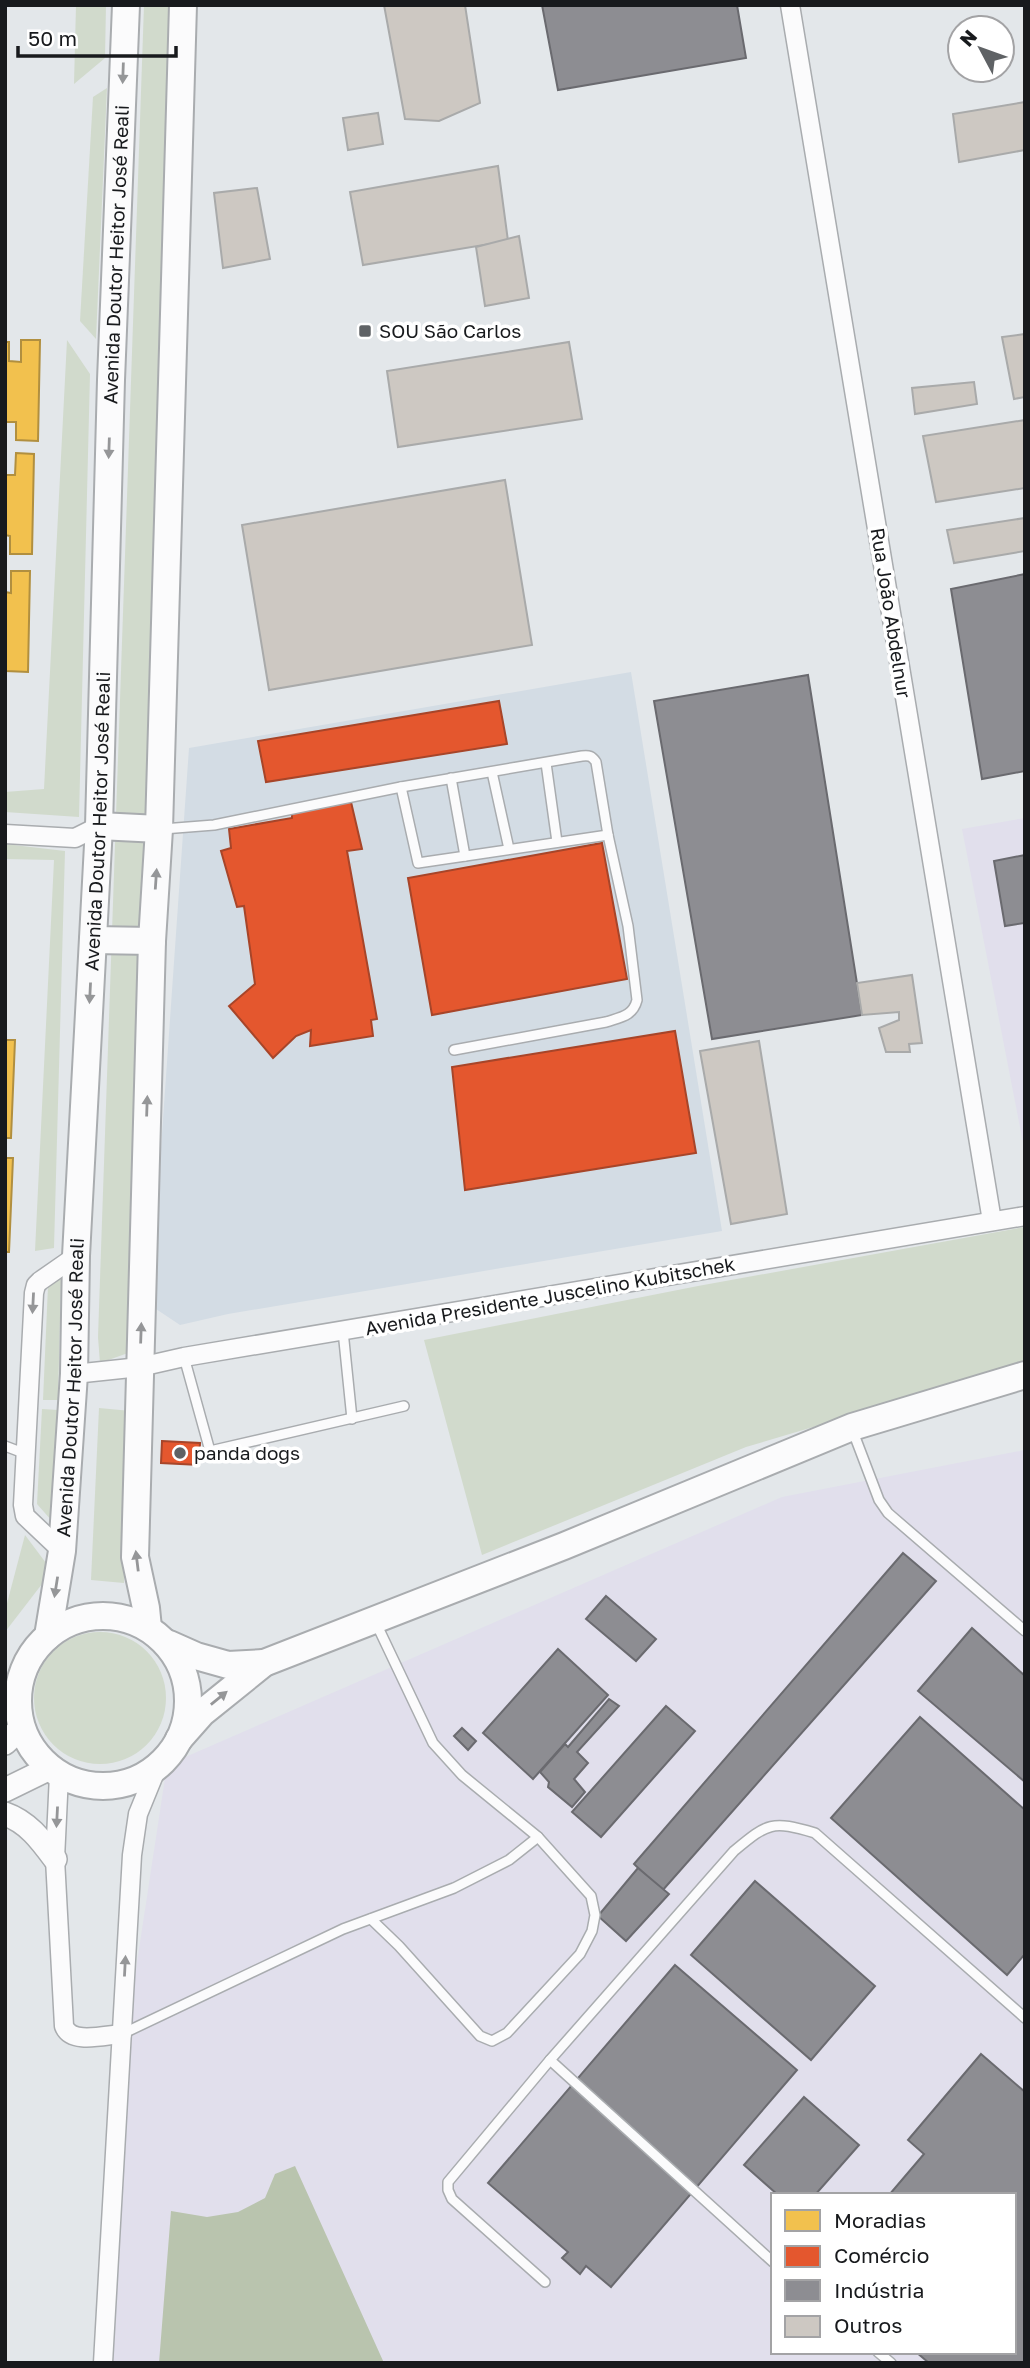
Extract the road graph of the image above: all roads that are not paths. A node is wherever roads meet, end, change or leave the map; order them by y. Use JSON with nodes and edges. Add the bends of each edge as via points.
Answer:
{"nodes":[{"id":1,"x":126,"y":5,"type":"edge"},
{"id":2,"x":183,"y":5,"type":"edge"},
{"id":3,"x":790,"y":5,"type":"edge"},
{"id":4,"x":546,"y":763,"type":"junction"},
{"id":5,"x":492,"y":772,"type":"junction"},
{"id":6,"x":451,"y":778,"type":"junction"},
{"id":7,"x":401,"y":787,"type":"junction"},
{"id":8,"x":99,"y":826,"type":"junction"},
{"id":9,"x":159,"y":829,"type":"junction"},
{"id":10,"x":5,"y":834,"type":"edge"},
{"id":11,"x":608,"y":835,"type":"junction"},
{"id":12,"x":557,"y":842,"type":"junction"},
{"id":13,"x":509,"y":849,"type":"junction"},
{"id":14,"x":465,"y":856,"type":"junction"},
{"id":15,"x":93,"y":940,"type":"junction"},
{"id":16,"x":152,"y":942,"type":"junction"},
{"id":17,"x":454,"y":1050,"type":"dead end"},
{"id":18,"x":1025,"y":1216,"type":"edge"},
{"id":19,"x":992,"y":1221,"type":"junction"},
{"id":20,"x":76,"y":1256,"type":"junction"},
{"id":21,"x":343,"y":1331,"type":"junction"},
{"id":22,"x":184,"y":1357,"type":"junction"},
{"id":23,"x":140,"y":1367,"type":"junction"},
{"id":24,"x":74,"y":1374,"type":"junction"},
{"id":25,"x":1025,"y":1375,"type":"edge"},
{"id":26,"x":404,"y":1406,"type":"dead end"},
{"id":27,"x":352,"y":1419,"type":"junction"},
{"id":28,"x":852,"y":1427,"type":"junction"},
{"id":29,"x":5,"y":1446,"type":"edge"},
{"id":30,"x":26,"y":1454,"type":"junction"},
{"id":31,"x":62,"y":1551,"type":"junction"},
{"id":32,"x":374,"y":1620,"type":"junction"},
{"id":33,"x":148,"y":1628,"type":"junction"},
{"id":34,"x":1025,"y":1631,"type":"edge"},
{"id":35,"x":48,"y":1636,"type":"junction"},
{"id":36,"x":169,"y":1644,"type":"junction"},
{"id":37,"x":264,"y":1663,"type":"junction"},
{"id":38,"x":14,"y":1735,"type":"edge"},
{"id":39,"x":179,"y":1739,"type":"junction"},
{"id":40,"x":158,"y":1765,"type":"junction"},
{"id":41,"x":55,"y":1772,"type":"junction"},
{"id":42,"x":5,"y":1790,"type":"edge"},
{"id":43,"x":5,"y":1814,"type":"edge"},
{"id":44,"x":538,"y":1837,"type":"junction"},
{"id":45,"x":55,"y":1859,"type":"junction"},
{"id":46,"x":371,"y":1919,"type":"junction"},
{"id":47,"x":1025,"y":2018,"type":"edge"},
{"id":48,"x":122,"y":2034,"type":"junction"},
{"id":49,"x":550,"y":2060,"type":"junction"},
{"id":50,"x":771,"y":2260,"type":"edge"},
{"id":51,"x":545,"y":2282,"type":"dead end"},
{"id":52,"x":103,"y":2363,"type":"edge"}],
"edges":[{"from":1,"to":8,"type":"main road","name":"Avenida Doutor Heitor José Reali","one_way":true},
{"from":2,"to":9,"type":"main road"},
{"from":3,"to":19,"type":"street","name":"Rua João Abdelnur"},
{"from":4,"to":5,"type":"lane"},
{"from":4,"to":11,"type":"lane","via":[[593,757]]},
{"from":4,"to":12,"type":"lane"},
{"from":5,"to":6,"type":"lane"},
{"from":5,"to":13,"type":"lane"},
{"from":6,"to":7,"type":"lane"},
{"from":6,"to":14,"type":"lane"},
{"from":7,"to":9,"type":"lane","via":[[214,825]]},
{"from":7,"to":14,"type":"lane","via":[[418,863]]},
{"from":8,"to":9,"type":"main road"},
{"from":8,"to":10,"type":"street","via":[[75,838]]},
{"from":8,"to":15,"type":"main road","name":"Avenida Doutor Heitor José Reali"},
{"from":16,"to":9,"type":"main road","one_way":true},
{"from":11,"to":12,"type":"lane"},
{"from":11,"to":17,"type":"lane","via":[[628,926],[637,1000],[634,1010],[606,1022]]},
{"from":12,"to":13,"type":"lane"},
{"from":13,"to":14,"type":"lane"},
{"from":15,"to":16,"type":"main road"},
{"from":15,"to":20,"type":"main road","name":"Avenida Doutor Heitor José Reali","one_way":true},
{"from":23,"to":16,"type":"main road","one_way":true},
{"from":18,"to":19,"type":"street","name":"Avenida Presidente Juscelino Kubitschek"},
{"from":19,"to":21,"type":"street","name":"Avenida Presidente Juscelino Kubitschek"},
{"from":20,"to":24,"type":"main road","name":"Avenida Doutor Heitor José Reali"},
{"from":20,"to":30,"type":"street","one_way":true,"via":[[40,1281],[34,1293]]},
{"from":21,"to":22,"type":"street","name":"Avenida Presidente Juscelino Kubitschek"},
{"from":21,"to":27,"type":"lane"},
{"from":22,"to":23,"type":"street","name":"Avenida Presidente Juscelino Kubitschek"},
{"from":22,"to":27,"type":"lane","via":[[210,1451]]},
{"from":23,"to":24,"type":"street","name":"Avenida Presidente Juscelino Kubitschek"},
{"from":33,"to":23,"type":"main road","one_way":true,"via":[[135,1557]]},
{"from":24,"to":31,"type":"main road","name":"Avenida Doutor Heitor José Reali"},
{"from":25,"to":28,"type":"main road"},
{"from":26,"to":27,"type":"lane"},
{"from":28,"to":32,"type":"main road"},
{"from":28,"to":34,"type":"lane","via":[[888,1513]]},
{"from":29,"to":30,"type":"lane"},
{"from":30,"to":31,"type":"street","via":[[25,1517]]},
{"from":31,"to":35,"type":"main road","name":"Avenida Doutor Heitor José Reali","one_way":true},
{"from":32,"to":37,"type":"main road"},
{"from":32,"to":44,"type":"lane","via":[[433,1743],[462,1775]]},
{"from":33,"to":35,"type":"main road","via":[[123,1618],[96,1615],[71,1622]]},
{"from":33,"to":36,"type":"main road"},
{"from":35,"to":38,"type":"main road","via":[[31,1655],[21,1678]]},
{"from":36,"to":37,"type":"main road","via":[[228,1665]]},
{"from":36,"to":39,"type":"main road","via":[[188,1690],[187,1715]]},
{"from":39,"to":37,"type":"main road","one_way":true,"via":[[202,1713]]},
{"from":38,"to":41,"type":"main road"},
{"from":39,"to":40,"type":"main road"},
{"from":40,"to":41,"type":"main road","via":[[137,1779],[113,1785],[88,1785]]},
{"from":48,"to":40,"type":"street","one_way":true,"via":[[132,1856],[138,1814]]},
{"from":41,"to":42,"type":"street"},
{"from":41,"to":45,"type":"street","one_way":true},
{"from":43,"to":45,"type":"street","via":[[29,1828]]},
{"from":44,"to":46,"type":"lane","via":[[509,1860],[454,1888]]},
{"from":44,"to":46,"type":"lane","via":[[591,1896],[595,1914],[580,1954],[507,2034],[492,2041],[480,2036]]},
{"from":45,"to":48,"type":"street","via":[[64,2026],[76,2037]]},
{"from":46,"to":48,"type":"lane"},
{"from":47,"to":49,"type":"lane","via":[[815,1833],[790,1826],[763,1827],[734,1852]]},
{"from":48,"to":52,"type":"street"},
{"from":49,"to":50,"type":"lane"},
{"from":49,"to":51,"type":"lane","via":[[448,2182],[452,2199]]}]}
